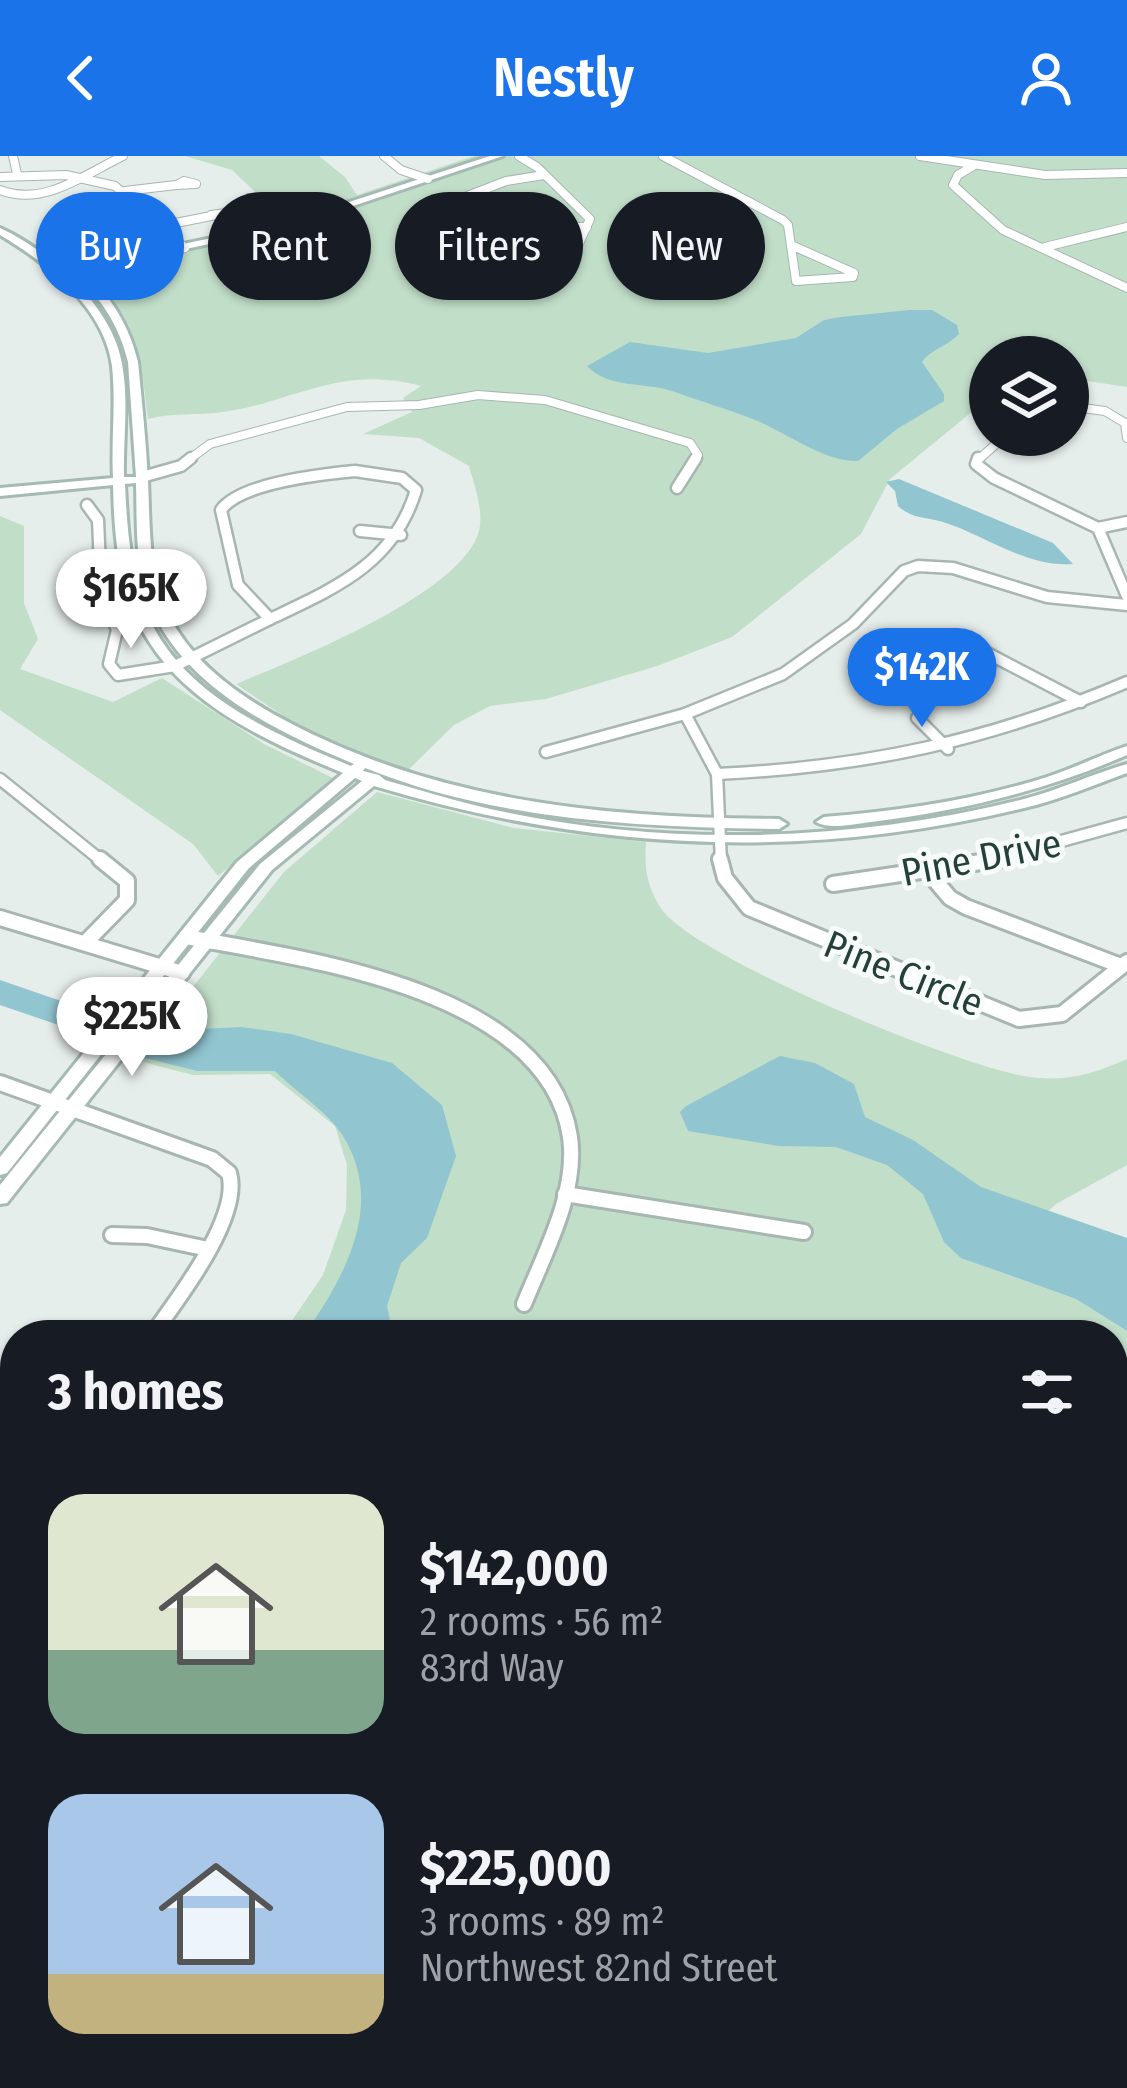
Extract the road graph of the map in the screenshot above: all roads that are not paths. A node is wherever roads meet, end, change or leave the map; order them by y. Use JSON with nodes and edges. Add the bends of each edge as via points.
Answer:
{"nodes":[{"id":1,"x":13,"y":156,"type":"edge"},
{"id":2,"x":123,"y":156,"type":"edge"},
{"id":3,"x":481,"y":156,"type":"edge"},
{"id":4,"x":499,"y":156,"type":"edge"},
{"id":5,"x":519,"y":156,"type":"edge"},
{"id":6,"x":663,"y":156,"type":"edge"},
{"id":7,"x":920,"y":156,"type":"edge"},
{"id":8,"x":389,"y":157,"type":"edge"},
{"id":9,"x":974,"y":166,"type":"junction"},
{"id":10,"x":1127,"y":173,"type":"edge"},
{"id":11,"x":17,"y":174,"type":"junction"},
{"id":12,"x":544,"y":175,"type":"junction"},
{"id":13,"x":0,"y":177,"type":"edge"},
{"id":14,"x":82,"y":177,"type":"junction"},
{"id":15,"x":422,"y":178,"type":"junction"},
{"id":16,"x":176,"y":184,"type":"dead end"},
{"id":17,"x":0,"y":190,"type":"edge"},
{"id":18,"x":124,"y":191,"type":"joint"},
{"id":19,"x":0,"y":221,"type":"edge"},
{"id":20,"x":583,"y":227,"type":"edge"},
{"id":21,"x":587,"y":227,"type":"junction"},
{"id":22,"x":1127,"y":227,"type":"edge"},
{"id":23,"x":0,"y":231,"type":"edge"},
{"id":24,"x":791,"y":245,"type":"junction"},
{"id":25,"x":184,"y":246,"type":"edge"},
{"id":26,"x":36,"y":247,"type":"edge"},
{"id":27,"x":1043,"y":248,"type":"junction"},
{"id":28,"x":36,"y":251,"type":"edge"},
{"id":29,"x":1127,"y":288,"type":"edge"},
{"id":30,"x":87,"y":300,"type":"edge"},
{"id":31,"x":102,"y":300,"type":"edge"},
{"id":32,"x":1089,"y":409,"type":"edge"},
{"id":33,"x":1125,"y":423,"type":"edge"},
{"id":34,"x":1127,"y":438,"type":"edge"},
{"id":35,"x":979,"y":456,"type":"edge"},
{"id":36,"x":142,"y":477,"type":"junction"},
{"id":37,"x":121,"y":479,"type":"junction"},
{"id":38,"x":0,"y":488,"type":"edge"},
{"id":39,"x":677,"y":488,"type":"dead end"},
{"id":40,"x":87,"y":505,"type":"dead end"},
{"id":41,"x":1127,"y":522,"type":"edge"},
{"id":42,"x":1098,"y":528,"type":"junction"},
{"id":43,"x":359,"y":531,"type":"dead end"},
{"id":44,"x":401,"y":535,"type":"junction"},
{"id":45,"x":1127,"y":600,"type":"edge"},
{"id":46,"x":270,"y":619,"type":"junction"},
{"id":47,"x":987,"y":653,"type":"dead end"},
{"id":48,"x":192,"y":657,"type":"junction"},
{"id":49,"x":174,"y":665,"type":"junction"},
{"id":50,"x":1127,"y":682,"type":"edge"},
{"id":51,"x":1081,"y":703,"type":"junction"},
{"id":52,"x":685,"y":714,"type":"junction"},
{"id":53,"x":917,"y":718,"type":"dead end"},
{"id":54,"x":947,"y":749,"type":"junction"},
{"id":55,"x":1127,"y":750,"type":"edge"},
{"id":56,"x":546,"y":752,"type":"dead end"},
{"id":57,"x":1127,"y":768,"type":"edge"},
{"id":58,"x":357,"y":769,"type":"junction"},
{"id":59,"x":717,"y":774,"type":"junction"},
{"id":60,"x":377,"y":775,"type":"junction"},
{"id":61,"x":2,"y":784,"type":"edge"},
{"id":62,"x":1003,"y":801,"type":"junction"},
{"id":63,"x":1127,"y":823,"type":"edge"},
{"id":64,"x":720,"y":831,"type":"junction"},
{"id":65,"x":927,"y":871,"type":"junction"},
{"id":66,"x":833,"y":884,"type":"dead end"},
{"id":67,"x":0,"y":918,"type":"edge"},
{"id":68,"x":186,"y":938,"type":"junction"},
{"id":69,"x":206,"y":941,"type":"junction"},
{"id":70,"x":86,"y":942,"type":"junction"},
{"id":71,"x":1124,"y":964,"type":"edge"},
{"id":72,"x":162,"y":968,"type":"junction"},
{"id":73,"x":182,"y":973,"type":"junction"},
{"id":74,"x":0,"y":1083,"type":"edge"},
{"id":75,"x":55,"y":1102,"type":"junction"},
{"id":76,"x":75,"y":1109,"type":"junction"},
{"id":77,"x":0,"y":1168,"type":"edge"},
{"id":78,"x":566,"y":1194,"type":"junction"},
{"id":79,"x":0,"y":1198,"type":"edge"},
{"id":80,"x":804,"y":1232,"type":"dead end"},
{"id":81,"x":112,"y":1235,"type":"dead end"},
{"id":82,"x":208,"y":1249,"type":"junction"},
{"id":83,"x":524,"y":1304,"type":"dead end"},
{"id":84,"x":163,"y":1320,"type":"edge"}],
"edges":[{"from":1,"to":11,"type":"street"},
{"from":2,"to":14,"type":"street"},
{"from":3,"to":15,"type":"street"},
{"from":4,"to":15,"type":"street"},
{"from":5,"to":12,"type":"street"},
{"from":6,"to":24,"type":"street","via":[[783,220]]},
{"from":7,"to":9,"type":"street"},
{"from":8,"to":15,"type":"street"},
{"from":9,"to":10,"type":"street"},
{"from":9,"to":27,"type":"street","via":[[952,185],[993,224]]},
{"from":11,"to":13,"type":"street"},
{"from":11,"to":14,"type":"street"},
{"from":12,"to":21,"type":"street","via":[[590,214]]},
{"from":12,"to":21,"type":"street","via":[[408,219],[478,284],[493,287],[571,261]]},
{"from":14,"to":17,"type":"street","via":[[35,197]]},
{"from":14,"to":18,"type":"street"},
{"from":15,"to":25,"type":"street","via":[[290,224]]},
{"from":16,"to":18,"type":"street"},
{"from":19,"to":26,"type":"street"},
{"from":20,"to":21,"type":"street"},
{"from":22,"to":27,"type":"street"},
{"from":23,"to":28,"type":"street"},
{"from":24,"to":24,"type":"street","via":[[854,273],[853,277],[796,280]]},
{"from":27,"to":29,"type":"street"},
{"from":30,"to":37,"type":"street","via":[[117,363]]},
{"from":31,"to":36,"type":"street","via":[[116,313],[132,355]]},
{"from":32,"to":33,"type":"street"},
{"from":33,"to":34,"type":"street"},
{"from":35,"to":42,"type":"street","via":[[982,472]]},
{"from":36,"to":37,"type":"street"},
{"from":36,"to":39,"type":"street","via":[[181,466],[210,444],[347,407],[515,395],[690,443],[698,455]]},
{"from":36,"to":48,"type":"street","via":[[150,585]]},
{"from":37,"to":38,"type":"street"},
{"from":37,"to":49,"type":"street","via":[[130,586]]},
{"from":40,"to":49,"type":"street","via":[[98,520],[101,589],[117,630],[109,664],[129,677]]},
{"from":41,"to":42,"type":"street"},
{"from":42,"to":45,"type":"street"},
{"from":43,"to":44,"type":"street"},
{"from":44,"to":46,"type":"street","via":[[378,563]]},
{"from":44,"to":46,"type":"street","via":[[416,490],[405,476],[380,468],[228,500],[221,510],[232,579]]},
{"from":45,"to":52,"type":"street","via":[[1047,597],[953,568],[918,566],[783,674]]},
{"from":46,"to":48,"type":"street"},
{"from":47,"to":51,"type":"street"},
{"from":48,"to":49,"type":"street"},
{"from":48,"to":58,"type":"street","via":[[246,704]]},
{"from":49,"to":58,"type":"street","via":[[256,728]]},
{"from":50,"to":51,"type":"street"},
{"from":51,"to":54,"type":"street"},
{"from":52,"to":56,"type":"street"},
{"from":52,"to":59,"type":"street"},
{"from":53,"to":54,"type":"street"},
{"from":54,"to":59,"type":"street","via":[[831,769]]},
{"from":55,"to":62,"type":"street"},
{"from":57,"to":62,"type":"street"},
{"from":58,"to":60,"type":"street"},
{"from":58,"to":68,"type":"street","via":[[243,865]]},
{"from":59,"to":64,"type":"street","name":"Pine Circle"},
{"from":60,"to":64,"type":"street","via":[[543,811]]},
{"from":60,"to":69,"type":"street","via":[[266,867]]},
{"from":61,"to":70,"type":"street","via":[[127,880],[127,900]]},
{"from":62,"to":64,"type":"street","via":[[874,830]]},
{"from":63,"to":65,"type":"street","name":"Pine Drive"},
{"from":64,"to":71,"type":"street","name":"Pine Circle","via":[[720,875],[749,908],[1019,1019],[1062,1014]]},
{"from":65,"to":66,"type":"street","name":"Pine Drive"},
{"from":65,"to":71,"type":"street","via":[[966,907]]},
{"from":67,"to":70,"type":"street"},
{"from":68,"to":69,"type":"street"},
{"from":68,"to":72,"type":"street"},
{"from":69,"to":73,"type":"street"},
{"from":69,"to":78,"type":"street","via":[[409,989],[499,1028],[538,1066],[563,1108],[570,1136]]},
{"from":70,"to":72,"type":"street"},
{"from":72,"to":73,"type":"street"},
{"from":72,"to":75,"type":"street"},
{"from":73,"to":76,"type":"street"},
{"from":74,"to":75,"type":"street"},
{"from":75,"to":76,"type":"street"},
{"from":75,"to":77,"type":"street"},
{"from":76,"to":79,"type":"street"},
{"from":76,"to":82,"type":"street","via":[[227,1169],[230,1197]]},
{"from":78,"to":80,"type":"street"},
{"from":78,"to":83,"type":"street"},
{"from":81,"to":82,"type":"street"},
{"from":82,"to":84,"type":"street"}]}
